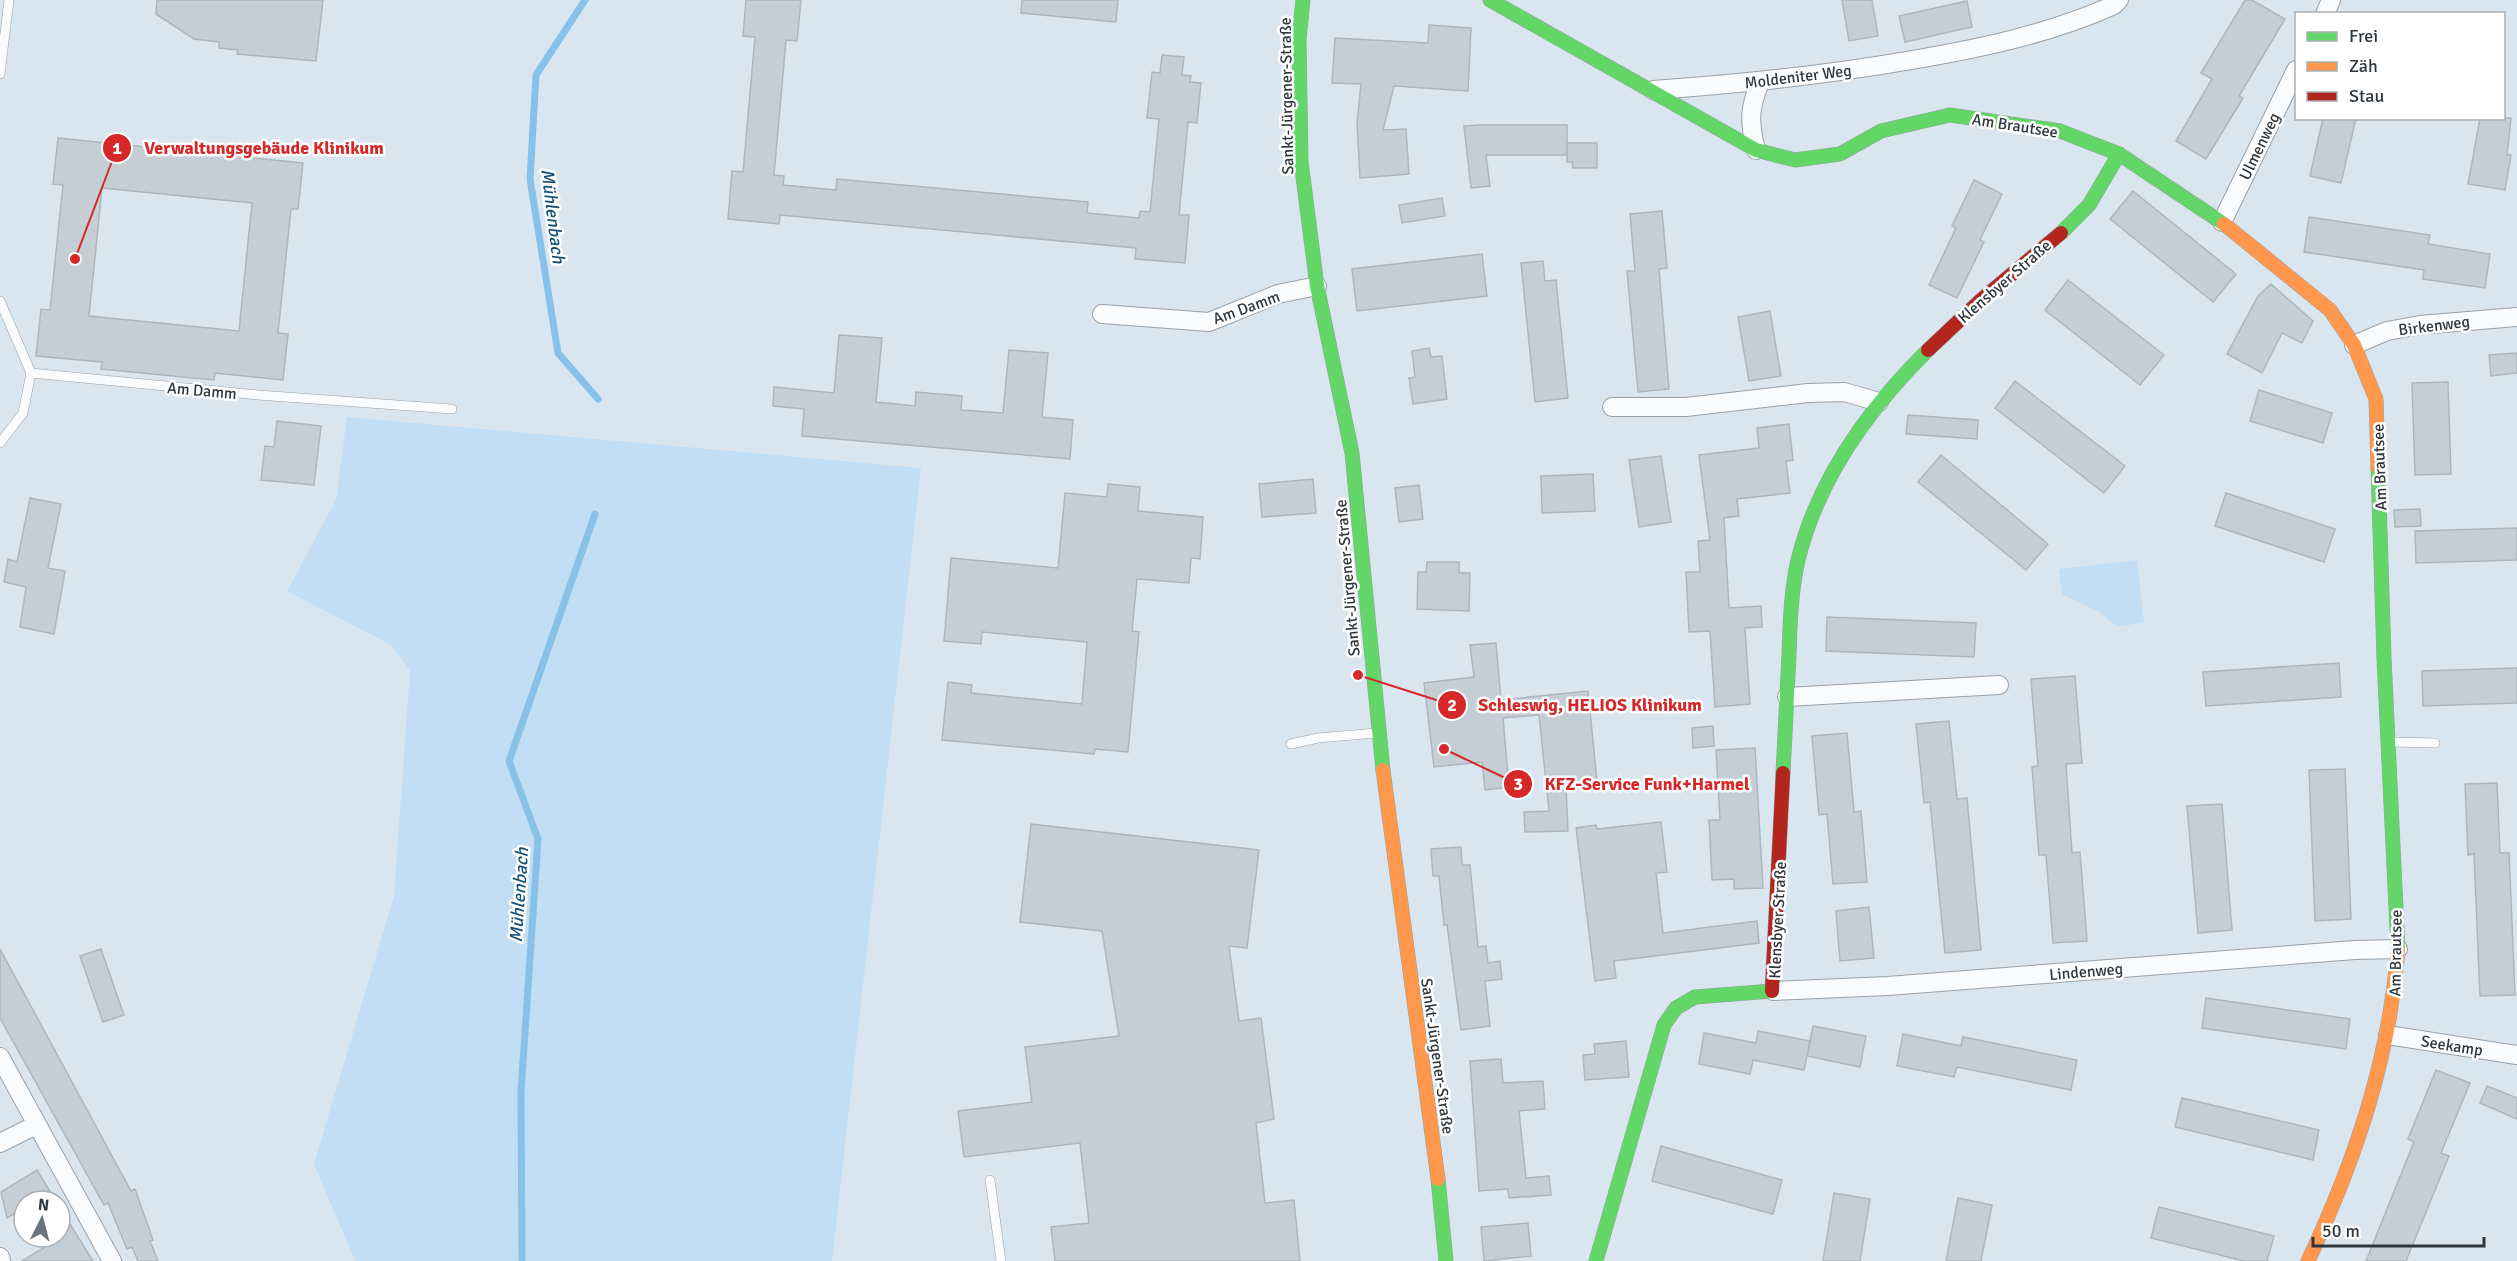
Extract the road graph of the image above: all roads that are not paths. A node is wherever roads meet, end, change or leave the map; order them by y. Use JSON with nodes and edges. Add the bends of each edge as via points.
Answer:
{"nodes":[{"id":1,"x":9,"y":0,"type":"edge"},
{"id":2,"x":1303,"y":0,"type":"edge"},
{"id":3,"x":1490,"y":0,"type":"edge"},
{"id":4,"x":2119,"y":0,"type":"edge"},
{"id":5,"x":1,"y":55,"type":"edge"},
{"id":6,"x":2295,"y":72,"type":"edge"},
{"id":7,"x":0,"y":74,"type":"edge"},
{"id":8,"x":1760,"y":82,"type":"junction"},
{"id":9,"x":1653,"y":90,"type":"junction"},
{"id":10,"x":1756,"y":150,"type":"junction"},
{"id":11,"x":2119,"y":154,"type":"junction"},
{"id":12,"x":2222,"y":222,"type":"junction"},
{"id":13,"x":1317,"y":286,"type":"junction"},
{"id":14,"x":0,"y":301,"type":"edge"},
{"id":15,"x":1102,"y":314,"type":"dead end"},
{"id":16,"x":2517,"y":316,"type":"edge"},
{"id":17,"x":2354,"y":345,"type":"junction"},
{"id":18,"x":31,"y":373,"type":"junction"},
{"id":19,"x":1879,"y":402,"type":"junction"},
{"id":20,"x":1612,"y":407,"type":"dead end"},
{"id":21,"x":452,"y":409,"type":"dead end"},
{"id":22,"x":0,"y":443,"type":"edge"},
{"id":23,"x":1999,"y":685,"type":"dead end"},
{"id":24,"x":1787,"y":697,"type":"junction"},
{"id":25,"x":1378,"y":732,"type":"junction"},
{"id":26,"x":2388,"y":742,"type":"junction"},
{"id":27,"x":2435,"y":743,"type":"dead end"},
{"id":28,"x":1291,"y":744,"type":"dead end"},
{"id":29,"x":2398,"y":949,"type":"junction"},
{"id":30,"x":1773,"y":992,"type":"junction"},
{"id":31,"x":2388,"y":1035,"type":"junction"},
{"id":32,"x":2517,"y":1055,"type":"edge"},
{"id":33,"x":0,"y":1057,"type":"edge"},
{"id":34,"x":36,"y":1125,"type":"junction"},
{"id":35,"x":0,"y":1143,"type":"edge"},
{"id":36,"x":990,"y":1180,"type":"dead end"},
{"id":37,"x":112,"y":1261,"type":"edge"},
{"id":38,"x":1001,"y":1261,"type":"edge"},
{"id":39,"x":1446,"y":1261,"type":"edge"},
{"id":40,"x":1596,"y":1261,"type":"edge"},
{"id":41,"x":2307,"y":1261,"type":"edge"}],
"edges":[{"from":1,"to":5,"type":"lane"},
{"from":2,"to":13,"type":"street","name":"Sankt-Jürgener-Straße","via":[[1299,39],[1301,162]]},
{"from":3,"to":9,"type":"street"},
{"from":4,"to":8,"type":"street","name":"Moldeniter Weg","via":[[2075,22],[2015,40]]},
{"from":5,"to":7,"type":"lane"},
{"from":6,"to":12,"type":"street","name":"Ulmenweg"},
{"from":8,"to":9,"type":"street","name":"Moldeniter Weg"},
{"from":8,"to":10,"type":"street","via":[[1752,101],[1750,125]]},
{"from":9,"to":10,"type":"street","name":"Am Brautsee"},
{"from":10,"to":11,"type":"street","name":"Am Brautsee","via":[[1795,160],[1840,154],[1881,130],[1950,115],[2060,131]]},
{"from":11,"to":12,"type":"street","name":"Am Brautsee"},
{"from":11,"to":19,"type":"street","name":"Klensbyer Straße","via":[[2090,204],[1948,329]]},
{"from":12,"to":17,"type":"street","name":"Am Brautsee","via":[[2330,310]]},
{"from":13,"to":15,"type":"street","name":"Am Damm","via":[[1278,294],[1209,322]]},
{"from":13,"to":25,"type":"street","name":"Sankt-Jürgener-Straße","via":[[1352,453]]},
{"from":14,"to":18,"type":"lane"},
{"from":16,"to":17,"type":"street","name":"Birkenweg","via":[[2420,325],[2387,331]]},
{"from":17,"to":26,"type":"street","name":"Am Brautsee","via":[[2376,399]]},
{"from":18,"to":21,"type":"lane","name":"Am Damm"},
{"from":18,"to":22,"type":"lane","via":[[23,413]]},
{"from":19,"to":20,"type":"street","via":[[1844,392],[1686,407]]},
{"from":19,"to":24,"type":"street","name":"Klensbyer Straße","via":[[1844,451],[1811,514],[1793,580]]},
{"from":23,"to":24,"type":"street"},
{"from":24,"to":30,"type":"street","name":"Klensbyer Straße"},
{"from":25,"to":28,"type":"lane"},
{"from":25,"to":39,"type":"street","name":"Sankt-Jürgener-Straße","via":[[1434,1142]]},
{"from":26,"to":27,"type":"lane"},
{"from":26,"to":29,"type":"street","name":"Am Brautsee"},
{"from":29,"to":30,"type":"street","name":"Lindenweg"},
{"from":29,"to":31,"type":"street","name":"Am Brautsee"},
{"from":30,"to":40,"type":"street","name":"Klensbyer Straße","via":[[1695,997],[1676,1008],[1664,1025]]},
{"from":31,"to":32,"type":"street","name":"Seekamp"},
{"from":31,"to":41,"type":"street","name":"Am Brautsee","via":[[2364,1125]]},
{"from":33,"to":34,"type":"street"},
{"from":34,"to":35,"type":"street"},
{"from":34,"to":37,"type":"street"},
{"from":36,"to":38,"type":"lane"}]}
